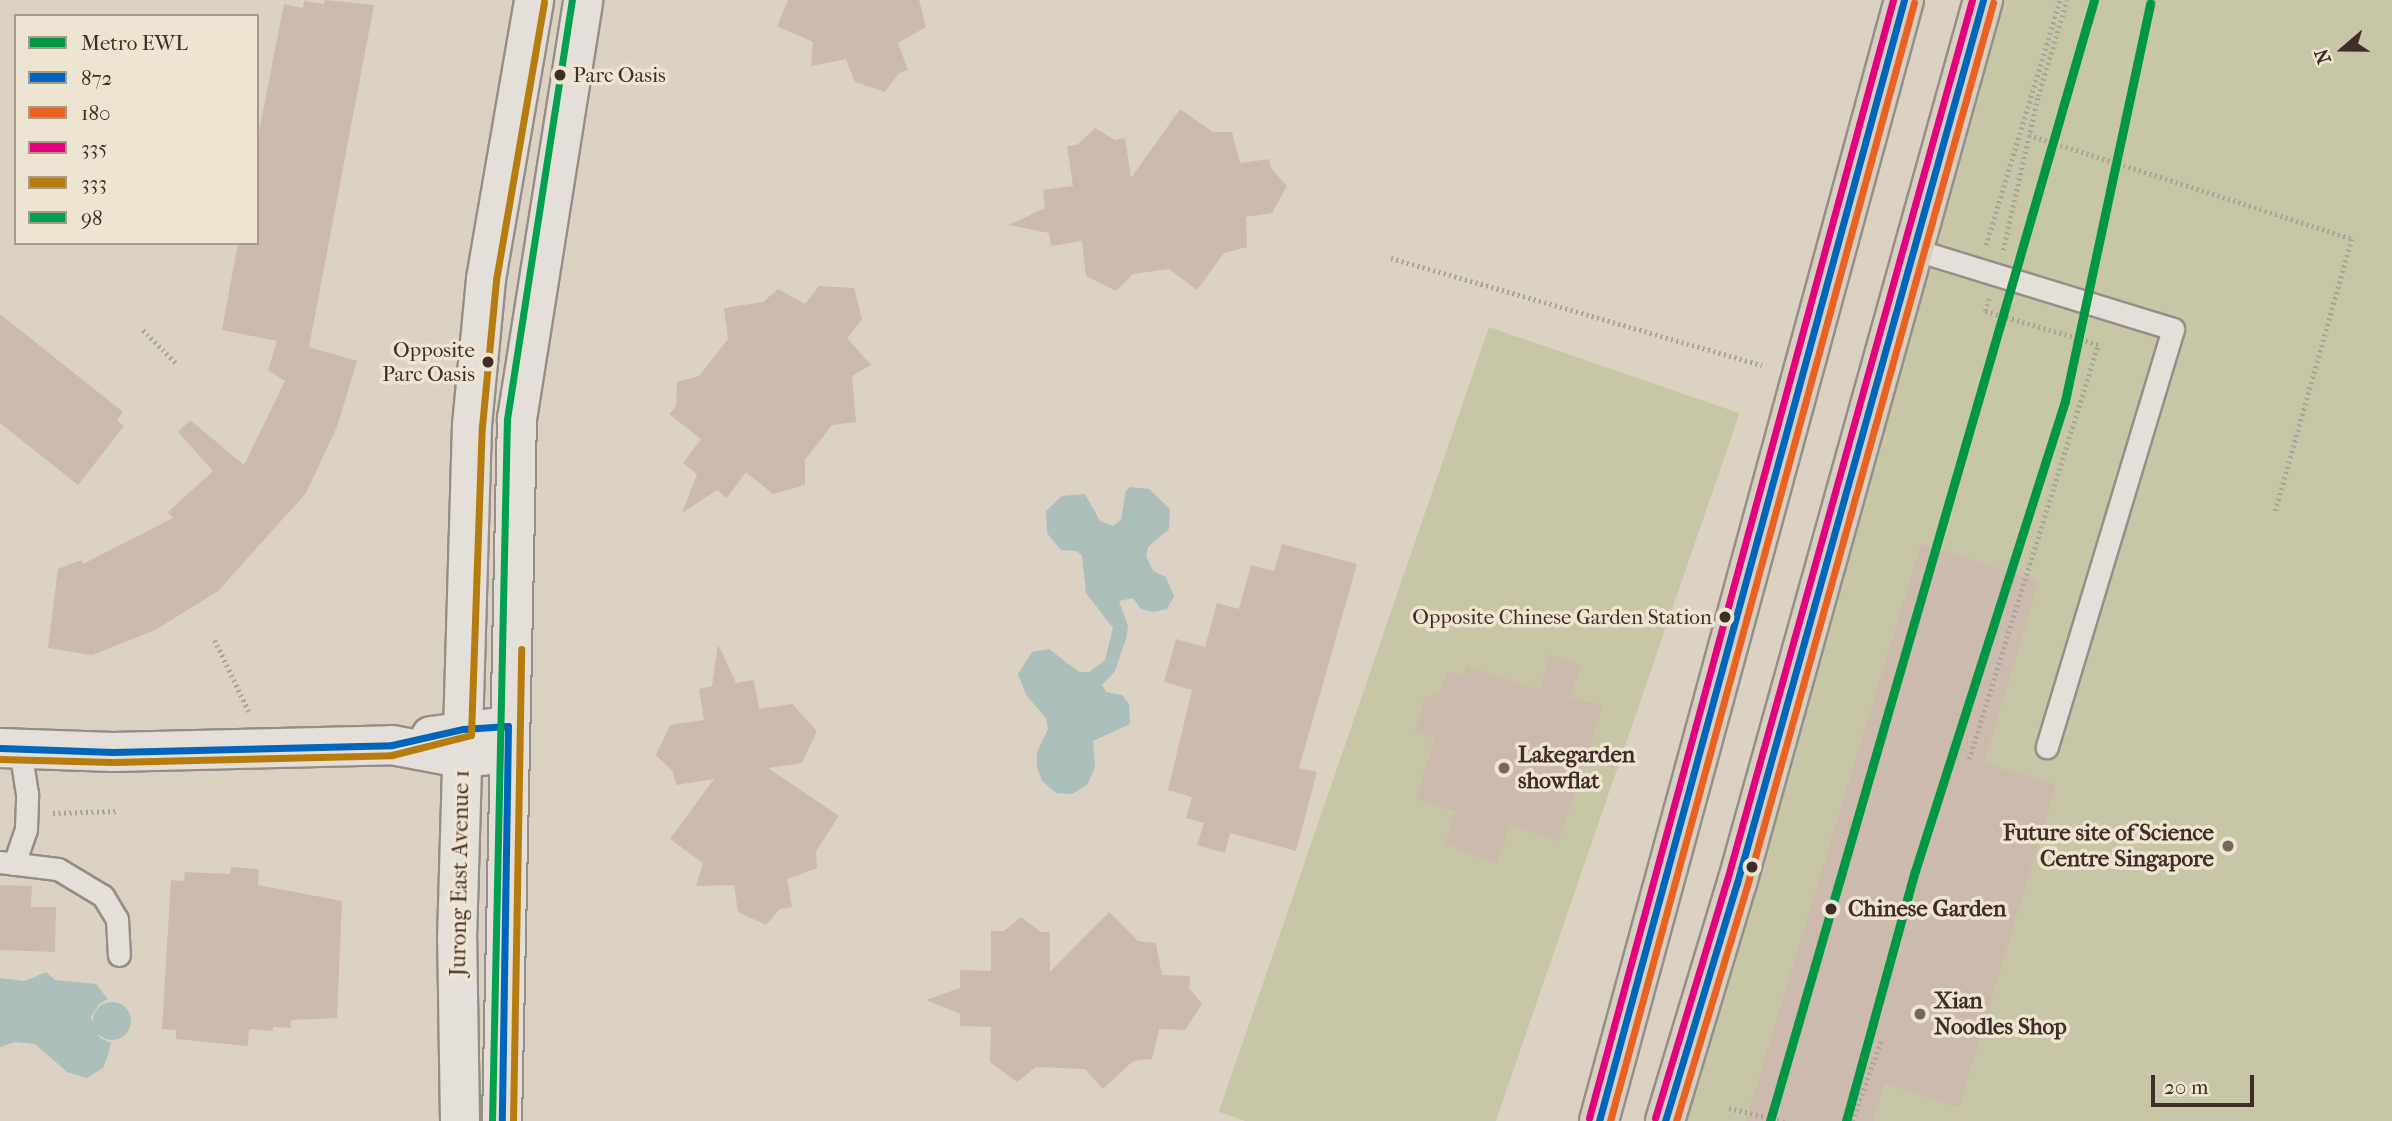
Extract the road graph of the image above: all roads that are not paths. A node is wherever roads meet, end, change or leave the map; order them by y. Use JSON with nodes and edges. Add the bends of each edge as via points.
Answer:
{"nodes":[{"id":1,"x":534,"y":0,"type":"edge"},
{"id":2,"x":1904,"y":0,"type":"edge"},
{"id":3,"x":1983,"y":0,"type":"edge"},
{"id":4,"x":578,"y":1,"type":"edge"},
{"id":5,"x":1913,"y":249,"type":"junction"},
{"id":6,"x":508,"y":739,"type":"junction"},
{"id":7,"x":462,"y":743,"type":"junction"},
{"id":8,"x":2047,"y":747,"type":"dead end"},
{"id":9,"x":10,"y":749,"type":"edge"},
{"id":10,"x":7,"y":863,"type":"edge"},
{"id":11,"x":119,"y":955,"type":"dead end"},
{"id":12,"x":460,"y":1121,"type":"edge"},
{"id":13,"x":502,"y":1121,"type":"edge"},
{"id":14,"x":1599,"y":1121,"type":"edge"},
{"id":15,"x":1665,"y":1121,"type":"edge"}],
"edges":[{"from":1,"to":7,"type":"street","name":"Jurong East Avenue 1","via":[[486,279],[472,425]]},
{"from":2,"to":14,"type":"main road"},
{"from":3,"to":5,"type":"main road"},
{"from":4,"to":6,"type":"street","name":"Jurong East Avenue 1","via":[[517,419]]},
{"from":5,"to":8,"type":"lane","via":[[2173,329]]},
{"from":5,"to":15,"type":"main road"},
{"from":6,"to":7,"type":"street"},
{"from":6,"to":13,"type":"street","name":"Jurong East Avenue 1"},
{"from":7,"to":9,"type":"street","via":[[113,752]]},
{"from":7,"to":12,"type":"street","name":"Jurong East Avenue 1"},
{"from":9,"to":10,"type":"lane","via":[[27,814]]},
{"from":10,"to":11,"type":"lane","via":[[58,869],[103,897],[117,919]]}]}
